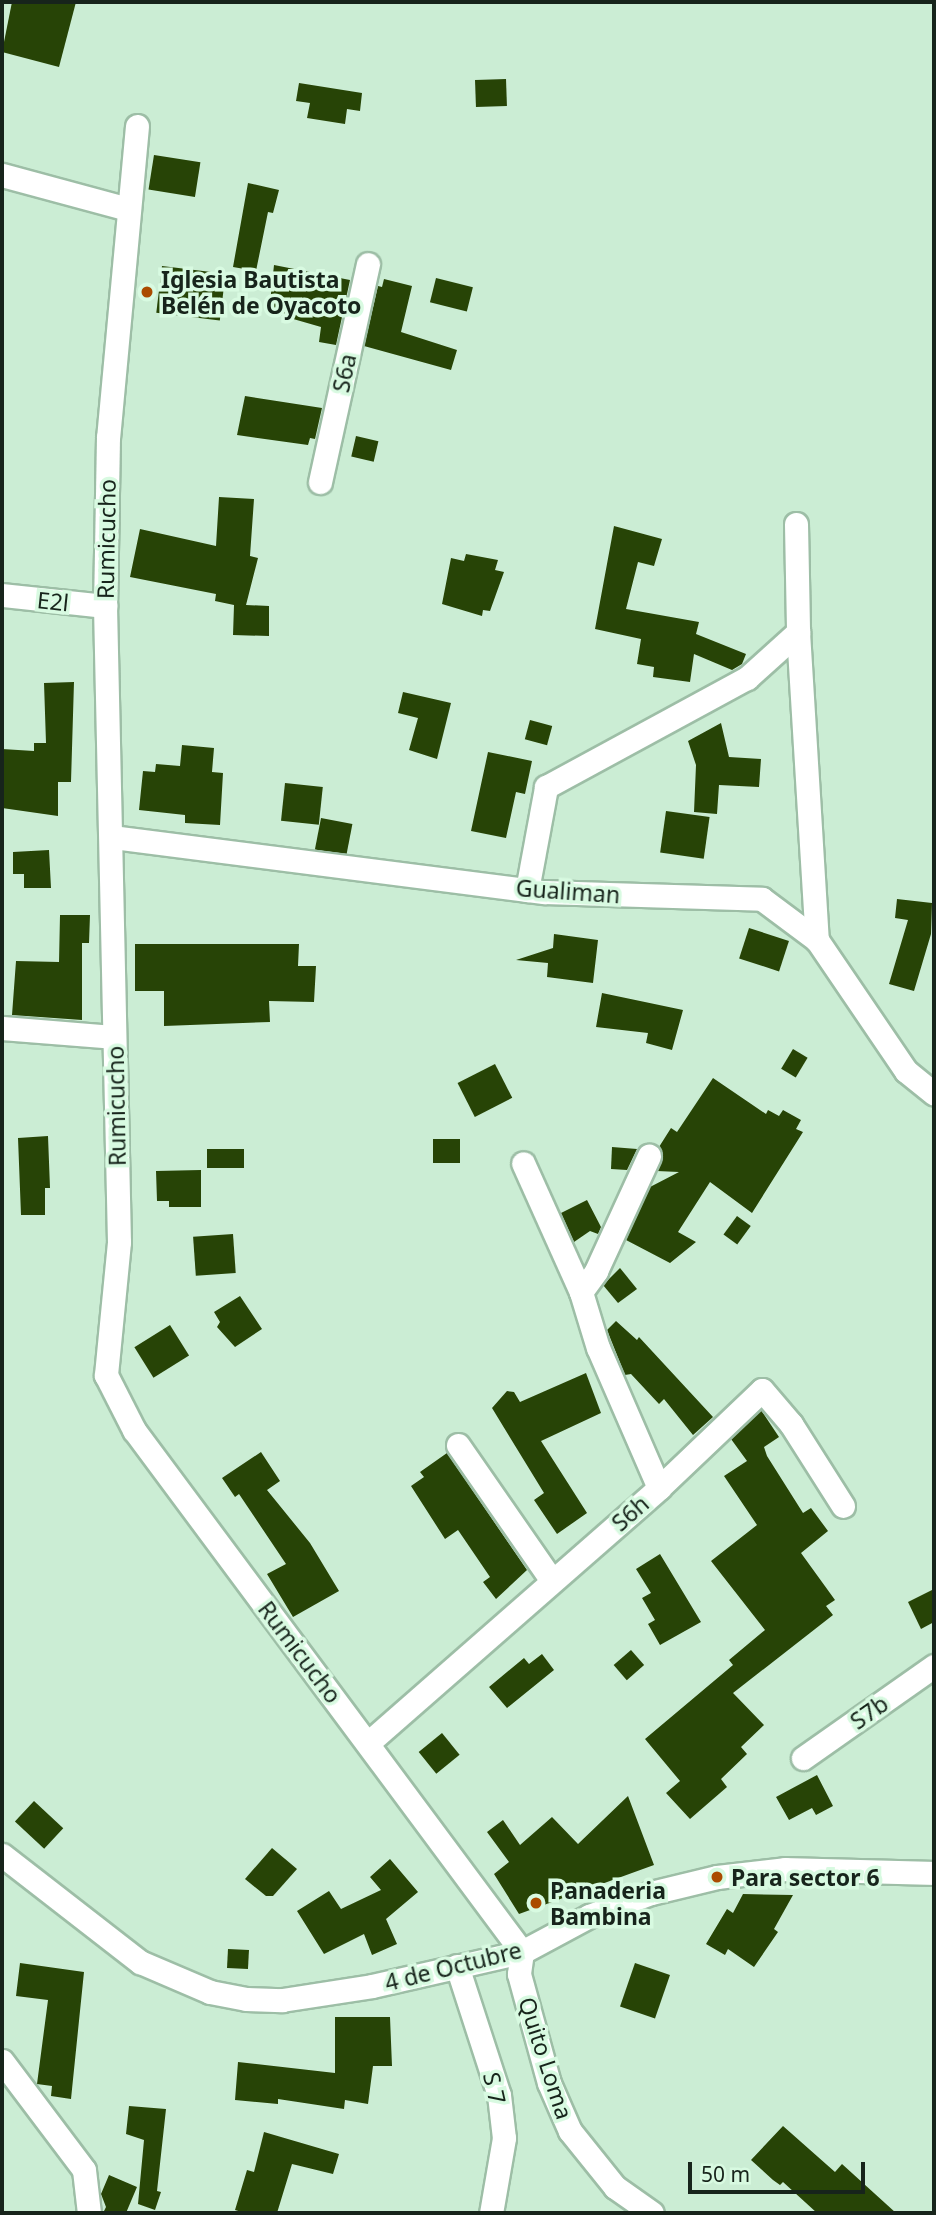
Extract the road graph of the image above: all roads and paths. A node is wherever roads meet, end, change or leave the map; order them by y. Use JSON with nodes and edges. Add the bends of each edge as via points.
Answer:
{"nodes":[{"id":1,"x":137,"y":126,"type":"dead end"},
{"id":2,"x":2,"y":175,"type":"edge"},
{"id":3,"x":128,"y":209,"type":"junction"},
{"id":4,"x":368,"y":264,"type":"dead end"},
{"id":5,"x":320,"y":482,"type":"dead end"},
{"id":6,"x":796,"y":524,"type":"dead end"},
{"id":7,"x":2,"y":596,"type":"edge"},
{"id":8,"x":105,"y":606,"type":"junction"},
{"id":9,"x":798,"y":632,"type":"junction"},
{"id":10,"x":113,"y":837,"type":"junction"},
{"id":11,"x":527,"y":890,"type":"junction"},
{"id":12,"x":817,"y":940,"type":"junction"},
{"id":13,"x":2,"y":1028,"type":"edge"},
{"id":14,"x":114,"y":1037,"type":"junction"},
{"id":15,"x":934,"y":1094,"type":"edge"},
{"id":16,"x":649,"y":1156,"type":"dead end"},
{"id":17,"x":523,"y":1163,"type":"dead end"},
{"id":18,"x":581,"y":1292,"type":"junction"},
{"id":19,"x":457,"y":1445,"type":"dead end"},
{"id":20,"x":659,"y":1488,"type":"junction"},
{"id":21,"x":843,"y":1506,"type":"dead end"},
{"id":22,"x":552,"y":1581,"type":"junction"},
{"id":23,"x":934,"y":1666,"type":"edge"},
{"id":24,"x":368,"y":1743,"type":"junction"},
{"id":25,"x":803,"y":1758,"type":"dead end"},
{"id":26,"x":2,"y":1855,"type":"edge"},
{"id":27,"x":934,"y":1873,"type":"edge"},
{"id":28,"x":522,"y":1952,"type":"junction"},
{"id":29,"x":457,"y":1966,"type":"junction"},
{"id":30,"x":2,"y":2061,"type":"edge"},
{"id":31,"x":89,"y":2213,"type":"edge"},
{"id":32,"x":491,"y":2213,"type":"edge"},
{"id":33,"x":652,"y":2213,"type":"edge"}],
"edges":[{"from":1,"to":3,"type":"street","name":"Rumicucho"},
{"from":2,"to":3,"type":"street"},
{"from":3,"to":8,"type":"street","name":"Rumicucho","via":[[108,437]]},
{"from":4,"to":5,"type":"street","name":"S6a"},
{"from":6,"to":9,"type":"street"},
{"from":7,"to":8,"type":"street","name":"E2l"},
{"from":8,"to":10,"type":"street","name":"Rumicucho"},
{"from":9,"to":11,"type":"street","via":[[747,678],[546,787]]},
{"from":9,"to":12,"type":"street"},
{"from":10,"to":11,"type":"street","name":"Gualiman"},
{"from":10,"to":14,"type":"street","name":"Rumicucho"},
{"from":11,"to":12,"type":"street","name":"Gualiman","via":[[762,899]]},
{"from":12,"to":15,"type":"street","name":"Gualiman","via":[[906,1071]]},
{"from":13,"to":14,"type":"street"},
{"from":14,"to":24,"type":"street","name":"Rumicucho","via":[[119,1242],[106,1375],[134,1430]]},
{"from":16,"to":18,"type":"street","via":[[596,1271]]},
{"from":17,"to":18,"type":"street","name":"S6h"},
{"from":18,"to":20,"type":"street","name":"S6h","via":[[598,1348]]},
{"from":19,"to":22,"type":"street"},
{"from":20,"to":21,"type":"street","via":[[762,1390],[791,1424]]},
{"from":20,"to":22,"type":"street","name":"S6h"},
{"from":22,"to":24,"type":"street","name":"S6h"},
{"from":23,"to":25,"type":"street","name":"S7b"},
{"from":24,"to":28,"type":"street","name":"Rumicucho"},
{"from":26,"to":29,"type":"street","name":"4 de Octubre","via":[[140,1962],[210,1992],[282,2000]]},
{"from":27,"to":28,"type":"street","name":"4 de Octubre","via":[[785,1869],[717,1877],[651,1893],[589,1916]]},
{"from":28,"to":29,"type":"street","name":"4 de Octubre"},
{"from":28,"to":33,"type":"street","name":"Quito Loma","via":[[519,1974],[550,2083],[570,2131],[615,2187]]},
{"from":29,"to":32,"type":"street","name":"S 7","via":[[499,2095],[504,2138]]},
{"from":30,"to":31,"type":"street","via":[[84,2170]]}]}
